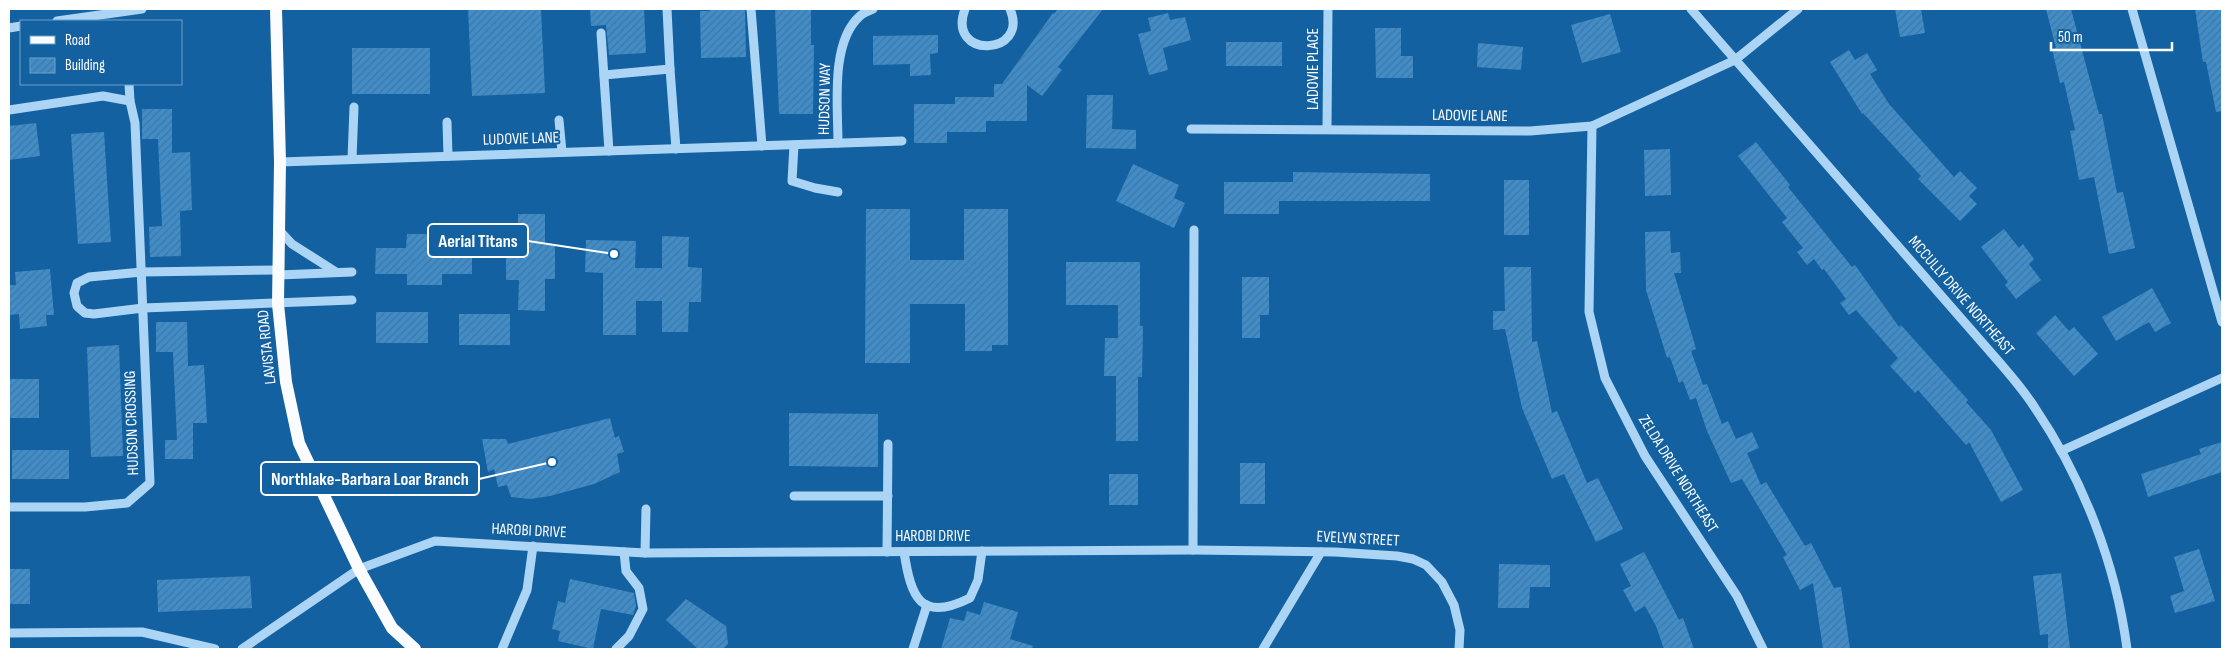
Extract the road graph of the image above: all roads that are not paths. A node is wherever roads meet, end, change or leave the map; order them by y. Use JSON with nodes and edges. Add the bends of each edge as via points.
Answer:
{"nodes":[{"id":1,"x":142,"y":9,"type":"edge"},
{"id":2,"x":276,"y":9,"type":"edge"},
{"id":3,"x":666,"y":9,"type":"edge"},
{"id":4,"x":751,"y":9,"type":"edge"},
{"id":5,"x":873,"y":9,"type":"edge"},
{"id":6,"x":965,"y":9,"type":"edge"},
{"id":7,"x":1010,"y":9,"type":"edge"},
{"id":8,"x":1328,"y":9,"type":"edge"},
{"id":9,"x":1691,"y":9,"type":"edge"},
{"id":10,"x":1798,"y":9,"type":"edge"},
{"id":11,"x":2132,"y":9,"type":"edge"},
{"id":12,"x":125,"y":11,"type":"junction"},
{"id":13,"x":64,"y":20,"type":"edge"},
{"id":14,"x":125,"y":20,"type":"edge"},
{"id":15,"x":601,"y":33,"type":"dead end"},
{"id":16,"x":1735,"y":60,"type":"junction"},
{"id":17,"x":670,"y":68,"type":"junction"},
{"id":18,"x":604,"y":75,"type":"junction"},
{"id":19,"x":129,"y":85,"type":"edge"},
{"id":20,"x":130,"y":101,"type":"junction"},
{"id":21,"x":354,"y":108,"type":"dead end"},
{"id":22,"x":9,"y":110,"type":"edge"},
{"id":23,"x":559,"y":120,"type":"dead end"},
{"id":24,"x":447,"y":122,"type":"dead end"},
{"id":25,"x":1592,"y":126,"type":"junction"},
{"id":26,"x":1191,"y":129,"type":"dead end"},
{"id":27,"x":1327,"y":129,"type":"junction"},
{"id":28,"x":902,"y":141,"type":"dead end"},
{"id":29,"x":838,"y":143,"type":"junction"},
{"id":30,"x":794,"y":144,"type":"junction"},
{"id":31,"x":762,"y":146,"type":"junction"},
{"id":32,"x":676,"y":149,"type":"junction"},
{"id":33,"x":609,"y":151,"type":"junction"},
{"id":34,"x":562,"y":152,"type":"junction"},
{"id":35,"x":448,"y":156,"type":"junction"},
{"id":36,"x":352,"y":159,"type":"junction"},
{"id":37,"x":280,"y":162,"type":"junction"},
{"id":38,"x":838,"y":192,"type":"dead end"},
{"id":39,"x":279,"y":230,"type":"junction"},
{"id":40,"x":1194,"y":230,"type":"dead end"},
{"id":41,"x":142,"y":272,"type":"junction"},
{"id":42,"x":336,"y":272,"type":"junction"},
{"id":43,"x":352,"y":272,"type":"dead end"},
{"id":44,"x":279,"y":273,"type":"junction"},
{"id":45,"x":352,"y":300,"type":"dead end"},
{"id":46,"x":278,"y":304,"type":"junction"},
{"id":47,"x":143,"y":308,"type":"junction"},
{"id":48,"x":2222,"y":322,"type":"edge"},
{"id":49,"x":2222,"y":378,"type":"edge"},
{"id":50,"x":888,"y":444,"type":"dead end"},
{"id":51,"x":2061,"y":451,"type":"junction"},
{"id":52,"x":794,"y":496,"type":"dead end"},
{"id":53,"x":888,"y":496,"type":"junction"},
{"id":54,"x":9,"y":507,"type":"edge"},
{"id":55,"x":646,"y":509,"type":"dead end"},
{"id":56,"x":533,"y":546,"type":"junction"},
{"id":57,"x":1193,"y":550,"type":"junction"},
{"id":58,"x":982,"y":551,"type":"junction"},
{"id":59,"x":624,"y":552,"type":"junction"},
{"id":60,"x":887,"y":552,"type":"junction"},
{"id":61,"x":904,"y":552,"type":"junction"},
{"id":62,"x":1321,"y":552,"type":"junction"},
{"id":63,"x":644,"y":553,"type":"junction"},
{"id":64,"x":359,"y":569,"type":"junction"},
{"id":65,"x":927,"y":605,"type":"junction"},
{"id":66,"x":9,"y":633,"type":"edge"},
{"id":67,"x":505,"y":648,"type":"edge"},
{"id":68,"x":216,"y":649,"type":"edge"},
{"id":69,"x":242,"y":649,"type":"edge"},
{"id":70,"x":415,"y":649,"type":"edge"},
{"id":71,"x":616,"y":649,"type":"edge"},
{"id":72,"x":913,"y":649,"type":"edge"},
{"id":73,"x":1263,"y":649,"type":"edge"},
{"id":74,"x":1459,"y":649,"type":"edge"},
{"id":75,"x":1763,"y":649,"type":"edge"},
{"id":76,"x":2127,"y":649,"type":"edge"}],
"edges":[{"from":1,"to":12,"type":"street"},
{"from":2,"to":37,"type":"main road","name":"LAVISTA ROAD"},
{"from":3,"to":17,"type":"street"},
{"from":4,"to":31,"type":"street"},
{"from":5,"to":29,"type":"street","name":"HUDSON WAY","via":[[860,16],[843,40],[837,75]]},
{"from":6,"to":7,"type":"street","via":[[962,27],[966,35],[972,42],[988,47],[997,45],[1010,33],[1013,18]]},
{"from":8,"to":27,"type":"street","name":"LADOVIE PLACE"},
{"from":9,"to":16,"type":"street","name":"MCCULLY DRIVE NORTHEAST"},
{"from":10,"to":16,"type":"street","name":"LADOVIE LANE"},
{"from":11,"to":48,"type":"street"},
{"from":12,"to":13,"type":"street"},
{"from":12,"to":14,"type":"street"},
{"from":15,"to":18,"type":"street"},
{"from":16,"to":25,"type":"street","name":"LADOVIE LANE"},
{"from":16,"to":51,"type":"street","name":"MCCULLY DRIVE NORTHEAST","via":[[2000,362],[2035,407]]},
{"from":17,"to":18,"type":"street"},
{"from":17,"to":32,"type":"street"},
{"from":18,"to":33,"type":"street"},
{"from":19,"to":20,"type":"street","name":"HUDSON CROSSING"},
{"from":20,"to":22,"type":"street","via":[[103,96]]},
{"from":20,"to":41,"type":"street","name":"HUDSON CROSSING","via":[[135,123]]},
{"from":21,"to":36,"type":"street"},
{"from":23,"to":34,"type":"street"},
{"from":24,"to":35,"type":"street"},
{"from":25,"to":27,"type":"street","name":"LADOVIE LANE","via":[[1530,132]]},
{"from":25,"to":75,"type":"street","name":"ZELDA DRIVE NORTHEAST","via":[[1589,312],[1605,378],[1645,456],[1736,596]]},
{"from":26,"to":27,"type":"street","name":"LADOVIE LANE"},
{"from":28,"to":29,"type":"street","name":"HUDSON WAY"},
{"from":29,"to":30,"type":"street","name":"HUDSON WAY"},
{"from":30,"to":31,"type":"street","name":"HUDSON WAY"},
{"from":30,"to":38,"type":"street","via":[[792,181]]},
{"from":31,"to":32,"type":"street","name":"LUDOVIE LANE"},
{"from":32,"to":33,"type":"street","name":"LUDOVIE LANE"},
{"from":33,"to":34,"type":"street","name":"LUDOVIE LANE"},
{"from":34,"to":35,"type":"street","name":"LUDOVIE LANE"},
{"from":35,"to":36,"type":"street","name":"LUDOVIE LANE"},
{"from":36,"to":37,"type":"street","name":"LUDOVIE LANE"},
{"from":37,"to":39,"type":"main road","name":"LAVISTA ROAD"},
{"from":39,"to":42,"type":"street","via":[[292,244]]},
{"from":39,"to":44,"type":"main road","name":"LAVISTA ROAD"},
{"from":40,"to":57,"type":"street"},
{"from":41,"to":44,"type":"street"},
{"from":41,"to":47,"type":"street","name":"HUDSON CROSSING"},
{"from":41,"to":47,"type":"street","via":[[89,277],[77,282],[74,293],[77,306],[85,313]]},
{"from":42,"to":43,"type":"street"},
{"from":42,"to":44,"type":"street"},
{"from":44,"to":46,"type":"main road","name":"LAVISTA ROAD"},
{"from":45,"to":46,"type":"street"},
{"from":46,"to":47,"type":"street"},
{"from":46,"to":64,"type":"main road","name":"LAVISTA ROAD","via":[[286,382],[299,443]]},
{"from":47,"to":54,"type":"street","name":"HUDSON CROSSING","via":[[150,484],[127,503],[85,507]]},
{"from":49,"to":51,"type":"street"},
{"from":50,"to":53,"type":"street"},
{"from":51,"to":76,"type":"street","name":"MCCULLY DRIVE NORTHEAST","via":[[2102,538]]},
{"from":52,"to":53,"type":"street"},
{"from":53,"to":60,"type":"street"},
{"from":55,"to":63,"type":"street"},
{"from":56,"to":59,"type":"street","name":"HAROBI DRIVE"},
{"from":56,"to":64,"type":"street","name":"HAROBI DRIVE","via":[[435,541]]},
{"from":56,"to":67,"type":"street","via":[[527,590]]},
{"from":57,"to":58,"type":"street","name":"HAROBI DRIVE"},
{"from":57,"to":62,"type":"street","name":"EVELYN STREET"},
{"from":58,"to":61,"type":"street","name":"HAROBI DRIVE"},
{"from":58,"to":65,"type":"street","via":[[978,580],[970,598],[955,606],[938,609]]},
{"from":59,"to":63,"type":"street","name":"HAROBI DRIVE"},
{"from":59,"to":71,"type":"street","via":[[626,571],[639,588],[643,609],[629,636]]},
{"from":60,"to":61,"type":"street","name":"HAROBI DRIVE"},
{"from":60,"to":63,"type":"street","name":"HAROBI DRIVE"},
{"from":61,"to":65,"type":"street","via":[[908,581],[915,596]]},
{"from":62,"to":73,"type":"street"},
{"from":62,"to":74,"type":"street","name":"EVELYN STREET","via":[[1397,556],[1413,558],[1426,565],[1442,582],[1454,605],[1460,630]]},
{"from":64,"to":69,"type":"street","name":"HAROBI DRIVE"},
{"from":64,"to":70,"type":"main road","name":"LAVISTA ROAD","via":[[392,628]]},
{"from":65,"to":72,"type":"street"},
{"from":66,"to":68,"type":"street","via":[[142,632]]}]}
